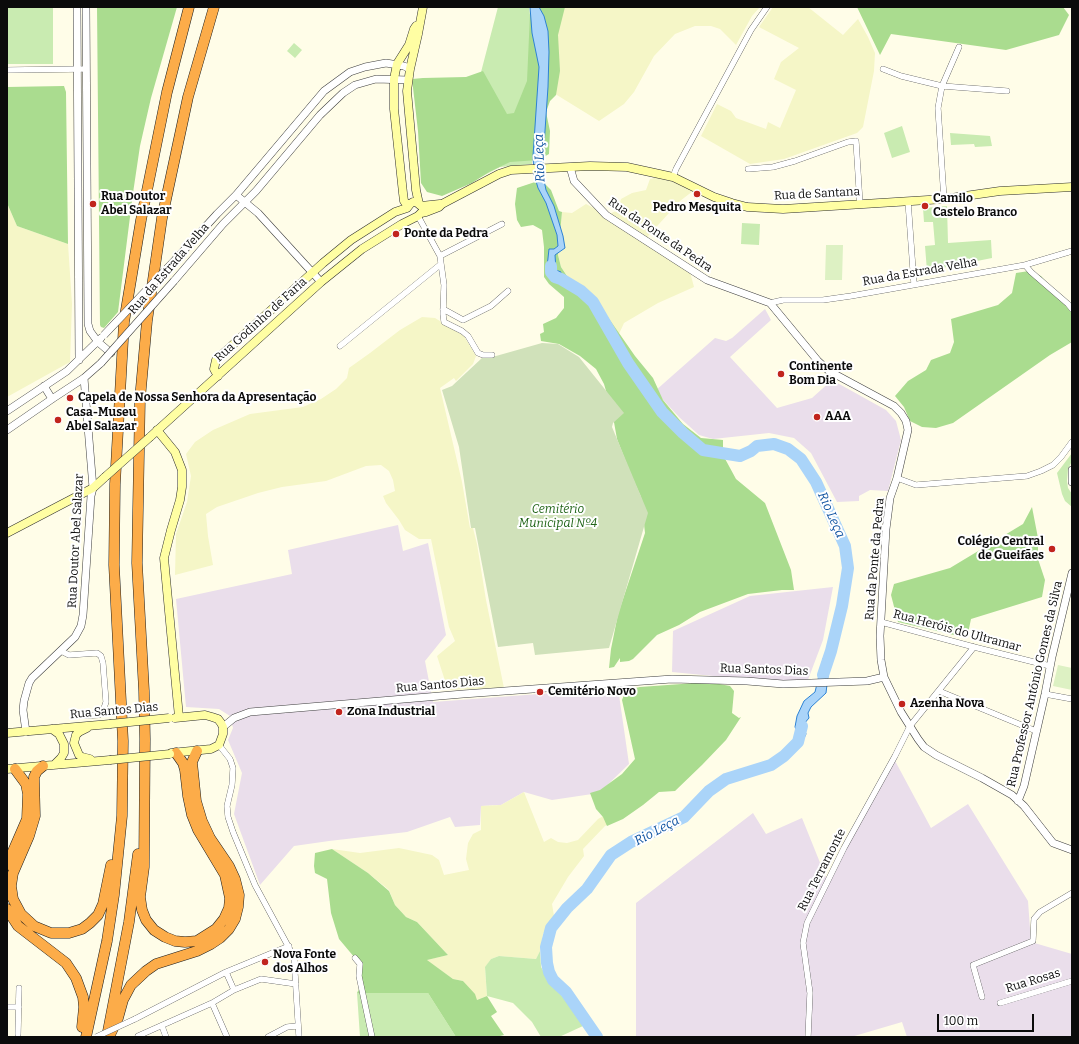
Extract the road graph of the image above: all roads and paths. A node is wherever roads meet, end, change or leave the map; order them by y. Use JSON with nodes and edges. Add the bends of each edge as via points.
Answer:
{"nodes":[{"id":1,"x":77,"y":7,"type":"edge"},
{"id":2,"x":86,"y":7,"type":"edge"},
{"id":3,"x":189,"y":7,"type":"edge"},
{"id":4,"x":214,"y":7,"type":"edge"},
{"id":5,"x":423,"y":7,"type":"edge"},
{"id":6,"x":768,"y":7,"type":"edge"},
{"id":7,"x":419,"y":22,"type":"junction"},
{"id":8,"x":959,"y":47,"type":"dead end"},
{"id":9,"x":397,"y":64,"type":"junction"},
{"id":10,"x":86,"y":69,"type":"junction"},
{"id":11,"x":410,"y":69,"type":"junction"},
{"id":12,"x":883,"y":69,"type":"dead end"},
{"id":13,"x":7,"y":70,"type":"edge"},
{"id":14,"x":78,"y":70,"type":"junction"},
{"id":15,"x":394,"y":79,"type":"junction"},
{"id":16,"x":408,"y":80,"type":"junction"},
{"id":17,"x":942,"y":86,"type":"junction"},
{"id":18,"x":1007,"y":91,"type":"dead end"},
{"id":19,"x":300,"y":118,"type":"junction"},
{"id":20,"x":310,"y":127,"type":"junction"},
{"id":21,"x":570,"y":167,"type":"junction"},
{"id":22,"x":748,"y":168,"type":"dead end"},
{"id":23,"x":673,"y":177,"type":"junction"},
{"id":24,"x":1072,"y":187,"type":"edge"},
{"id":25,"x":236,"y":194,"type":"junction"},
{"id":26,"x":944,"y":199,"type":"junction"},
{"id":27,"x":908,"y":201,"type":"junction"},
{"id":28,"x":246,"y":202,"type":"junction"},
{"id":29,"x":860,"y":204,"type":"junction"},
{"id":30,"x":407,"y":207,"type":"junction"},
{"id":31,"x":419,"y":211,"type":"junction"},
{"id":32,"x":502,"y":224,"type":"dead end"},
{"id":33,"x":1072,"y":251,"type":"edge"},
{"id":34,"x":440,"y":256,"type":"junction"},
{"id":35,"x":441,"y":264,"type":"junction"},
{"id":36,"x":1025,"y":264,"type":"junction"},
{"id":37,"x":312,"y":272,"type":"junction"},
{"id":38,"x":321,"y":282,"type":"junction"},
{"id":39,"x":914,"y":284,"type":"junction"},
{"id":40,"x":508,"y":291,"type":"dead end"},
{"id":41,"x":770,"y":303,"type":"junction"},
{"id":42,"x":443,"y":309,"type":"junction"},
{"id":43,"x":1072,"y":309,"type":"edge"},
{"id":44,"x":100,"y":344,"type":"junction"},
{"id":45,"x":340,"y":346,"type":"dead end"},
{"id":46,"x":111,"y":353,"type":"junction"},
{"id":47,"x":492,"y":355,"type":"dead end"},
{"id":48,"x":79,"y":360,"type":"junction"},
{"id":49,"x":218,"y":376,"type":"junction"},
{"id":50,"x":84,"y":378,"type":"junction"},
{"id":51,"x":44,"y":386,"type":"junction"},
{"id":52,"x":52,"y":399,"type":"junction"},
{"id":53,"x":7,"y":411,"type":"edge"},
{"id":54,"x":7,"y":430,"type":"edge"},
{"id":55,"x":157,"y":430,"type":"junction"},
{"id":56,"x":1072,"y":442,"type":"edge"},
{"id":57,"x":1072,"y":470,"type":"edge"},
{"id":58,"x":897,"y":478,"type":"junction"},
{"id":59,"x":1072,"y":482,"type":"edge"},
{"id":60,"x":92,"y":488,"type":"junction"},
{"id":61,"x":7,"y":533,"type":"edge"},
{"id":62,"x":1072,"y":572,"type":"edge"},
{"id":63,"x":881,"y":622,"type":"junction"},
{"id":64,"x":974,"y":647,"type":"junction"},
{"id":65,"x":61,"y":651,"type":"junction"},
{"id":66,"x":1050,"y":666,"type":"junction"},
{"id":67,"x":884,"y":677,"type":"junction"},
{"id":68,"x":939,"y":691,"type":"junction"},
{"id":69,"x":1045,"y":694,"type":"junction"},
{"id":70,"x":1072,"y":699,"type":"edge"},
{"id":71,"x":75,"y":716,"type":"dead end"},
{"id":72,"x":179,"y":717,"type":"junction"},
{"id":73,"x":93,"y":726,"type":"junction"},
{"id":74,"x":910,"y":726,"type":"junction"},
{"id":75,"x":223,"y":727,"type":"junction"},
{"id":76,"x":52,"y":729,"type":"junction"},
{"id":77,"x":1036,"y":731,"type":"junction"},
{"id":78,"x":26,"y":732,"type":"junction"},
{"id":79,"x":7,"y":734,"type":"edge"},
{"id":80,"x":219,"y":745,"type":"junction"},
{"id":81,"x":197,"y":751,"type":"junction"},
{"id":82,"x":173,"y":753,"type":"junction"},
{"id":83,"x":98,"y":761,"type":"junction"},
{"id":84,"x":55,"y":764,"type":"junction"},
{"id":85,"x":44,"y":766,"type":"junction"},
{"id":86,"x":11,"y":769,"type":"edge"},
{"id":87,"x":1018,"y":801,"type":"junction"},
{"id":88,"x":144,"y":812,"type":"junction"},
{"id":89,"x":118,"y":850,"type":"junction"},
{"id":90,"x":1072,"y":850,"type":"edge"},
{"id":91,"x":7,"y":865,"type":"edge"},
{"id":92,"x":1072,"y":893,"type":"edge"},
{"id":93,"x":7,"y":909,"type":"edge"},
{"id":94,"x":289,"y":946,"type":"junction"},
{"id":95,"x":355,"y":958,"type":"dead end"},
{"id":96,"x":226,"y":972,"type":"junction"},
{"id":97,"x":1072,"y":981,"type":"edge"},
{"id":98,"x":296,"y":984,"type":"junction"},
{"id":99,"x":19,"y":988,"type":"dead end"},
{"id":100,"x":234,"y":990,"type":"junction"},
{"id":101,"x":982,"y":997,"type":"dead end"},
{"id":102,"x":212,"y":1003,"type":"junction"},
{"id":103,"x":1000,"y":1003,"type":"dead end"},
{"id":104,"x":7,"y":1007,"type":"edge"},
{"id":105,"x":18,"y":1007,"type":"junction"},
{"id":106,"x":162,"y":1026,"type":"junction"},
{"id":107,"x":298,"y":1026,"type":"junction"},
{"id":108,"x":18,"y":1034,"type":"dead end"},
{"id":109,"x":138,"y":1036,"type":"edge"},
{"id":110,"x":80,"y":1037,"type":"edge"},
{"id":111,"x":86,"y":1037,"type":"edge"},
{"id":112,"x":96,"y":1037,"type":"edge"},
{"id":113,"x":108,"y":1037,"type":"edge"},
{"id":114,"x":166,"y":1037,"type":"edge"},
{"id":115,"x":227,"y":1037,"type":"edge"},
{"id":116,"x":268,"y":1037,"type":"edge"},
{"id":117,"x":299,"y":1037,"type":"edge"},
{"id":118,"x":372,"y":1037,"type":"edge"},
{"id":119,"x":808,"y":1037,"type":"edge"}],
"edges":[{"from":1,"to":14,"type":"street"},
{"from":2,"to":10,"type":"street"},
{"from":3,"to":89,"type":"highway","via":[[167,92],[141,220],[124,322],[115,484],[114,564],[123,741],[122,816]]},
{"from":4,"to":88,"type":"highway","via":[[188,97],[162,218],[147,321],[140,399],[137,563],[144,691]]},
{"from":5,"to":7,"type":"main road"},
{"from":6,"to":23,"type":"street","via":[[751,30]]},
{"from":7,"to":9,"type":"main road"},
{"from":7,"to":11,"type":"main road"},
{"from":8,"to":17,"type":"street"},
{"from":9,"to":11,"type":"street","name":"Rua da Estrada Velha"},
{"from":9,"to":15,"type":"main road"},
{"from":9,"to":19,"type":"street","name":"Rua da Estrada Velha","via":[[386,63],[350,72],[324,91]]},
{"from":10,"to":14,"type":"street"},
{"from":10,"to":44,"type":"street","via":[[88,324]]},
{"from":11,"to":16,"type":"main road"},
{"from":12,"to":17,"type":"street"},
{"from":13,"to":14,"type":"street"},
{"from":14,"to":48,"type":"street"},
{"from":15,"to":16,"type":"street","name":"Rua da Estrada Velha"},
{"from":15,"to":20,"type":"street","name":"Rua da Estrada Velha","via":[[376,79],[355,85],[332,102]]},
{"from":15,"to":30,"type":"main road","via":[[394,109],[404,201]]},
{"from":16,"to":31,"type":"main road","via":[[408,105]]},
{"from":17,"to":18,"type":"street"},
{"from":17,"to":26,"type":"street","via":[[938,108]]},
{"from":19,"to":20,"type":"street"},
{"from":19,"to":25,"type":"street","name":"Rua da Estrada Velha"},
{"from":20,"to":28,"type":"street","name":"Rua da Estrada Velha"},
{"from":21,"to":23,"type":"main road","name":"Rua de Santana","via":[[627,166]]},
{"from":21,"to":31,"type":"main road","name":"Rua Godinho de Faria","via":[[511,170],[439,207],[426,212]]},
{"from":21,"to":41,"type":"street","name":"Rua da Ponte da Pedra","via":[[574,181],[606,215],[707,280]]},
{"from":22,"to":29,"type":"street","via":[[773,167],[856,141]]},
{"from":23,"to":29,"type":"main road","name":"Rua de Santana","via":[[714,197],[747,207],[783,209]]},
{"from":24,"to":26,"type":"main road","name":"Rua de Santana","via":[[1000,191]]},
{"from":25,"to":28,"type":"street"},
{"from":25,"to":44,"type":"street","name":"Rua da Estrada Velha","bridge":true,"via":[[104,335]]},
{"from":26,"to":27,"type":"main road","name":"Rua de Santana"},
{"from":27,"to":29,"type":"main road","name":"Rua de Santana"},
{"from":27,"to":39,"type":"street"},
{"from":28,"to":37,"type":"street"},
{"from":28,"to":46,"type":"street","name":"Rua da Estrada Velha","bridge":true,"via":[[223,224]]},
{"from":30,"to":31,"type":"main road","via":[[408,214]]},
{"from":30,"to":31,"type":"main road","name":"Rua Godinho de Faria","via":[[413,202]]},
{"from":30,"to":37,"type":"main road","name":"Rua Godinho de Faria","via":[[351,240]]},
{"from":31,"to":34,"type":"street"},
{"from":31,"to":38,"type":"main road","name":"Rua Godinho de Faria","via":[[362,249]]},
{"from":32,"to":34,"type":"street"},
{"from":33,"to":36,"type":"street","name":"Rua da Estrada Velha"},
{"from":34,"to":35,"type":"street"},
{"from":35,"to":42,"type":"street","via":[[444,285]]},
{"from":35,"to":45,"type":"street"},
{"from":36,"to":39,"type":"street","name":"Rua da Estrada Velha"},
{"from":36,"to":43,"type":"street"},
{"from":37,"to":38,"type":"street","name":"Rua Godinho de Faria"},
{"from":37,"to":49,"type":"main road","name":"Rua Godinho de Faria","via":[[216,360],[214,369]]},
{"from":38,"to":49,"type":"main road","name":"Rua Godinho de Faria"},
{"from":39,"to":41,"type":"street","name":"Rua da Estrada Velha","via":[[823,300],[783,300]]},
{"from":40,"to":42,"type":"street","via":[[491,306],[463,320]]},
{"from":41,"to":58,"type":"street","name":"Rua da Ponte da Pedra","via":[[829,371],[894,406],[901,413],[908,430]]},
{"from":42,"to":47,"type":"street","via":[[444,322],[468,336],[478,353]]},
{"from":44,"to":46,"type":"street"},
{"from":44,"to":48,"type":"street","name":"Rua da Estrada Velha"},
{"from":46,"to":50,"type":"street","name":"Rua da Estrada Velha","bridge":true},
{"from":48,"to":51,"type":"street","name":"Rua da Estrada Velha"},
{"from":49,"to":55,"type":"main road","name":"Rua Godinho de Faria"},
{"from":50,"to":52,"type":"street","name":"Rua da Estrada Velha"},
{"from":50,"to":60,"type":"street","name":"Rua Doutor Abel Salazar"},
{"from":51,"to":52,"type":"street"},
{"from":51,"to":53,"type":"street","name":"Rua da Estrada Velha"},
{"from":52,"to":54,"type":"street","name":"Rua da Estrada Velha"},
{"from":55,"to":60,"type":"main road","name":"Rua Godinho de Faria","bridge":true},
{"from":55,"to":72,"type":"main road","via":[[175,452],[182,470],[180,500],[164,558]]},
{"from":56,"to":58,"type":"street","via":[[1061,458],[1041,472],[1027,476],[916,485]]},
{"from":57,"to":59,"type":"street"},
{"from":58,"to":63,"type":"street","name":"Rua da Ponte da Pedra","via":[[890,498],[886,529]]},
{"from":60,"to":61,"type":"main road","name":"Rua Godinho de Faria"},
{"from":60,"to":65,"type":"street","name":"Rua Doutor Abel Salazar","via":[[81,626],[75,637]]},
{"from":62,"to":66,"type":"street","name":"Rua Professor António Gomes da Silva"},
{"from":63,"to":64,"type":"street","name":"Rua Heróis do Ultramar"},
{"from":63,"to":67,"type":"street","name":"Rua da Ponte da Pedra","via":[[881,660]]},
{"from":64,"to":66,"type":"street","name":"Rua Heróis do Ultramar"},
{"from":64,"to":68,"type":"street","name":"Rua Terramonte"},
{"from":65,"to":71,"type":"street","via":[[69,655],[97,653],[103,663],[106,702],[103,711],[98,714]]},
{"from":65,"to":78,"type":"street","name":"Rua Doutor Abel Salazar","via":[[32,678],[27,689],[24,710]]},
{"from":66,"to":69,"type":"street","name":"Rua Professor António Gomes da Silva"},
{"from":67,"to":74,"type":"street","name":"Rua da Ponte da Pedra"},
{"from":67,"to":75,"type":"street","name":"Rua Santos Dias","via":[[867,681],[783,684],[672,679],[463,694],[250,712],[234,718]]},
{"from":68,"to":74,"type":"street","name":"Rua Terramonte"},
{"from":68,"to":77,"type":"street"},
{"from":69,"to":70,"type":"street"},
{"from":69,"to":77,"type":"street","name":"Rua Professor António Gomes da Silva"},
{"from":72,"to":73,"type":"main road","name":"Rua Santos Dias","bridge":true},
{"from":72,"to":75,"type":"main road","name":"Rua Santos Dias","via":[[205,715],[218,719]]},
{"from":73,"to":76,"type":"main road","name":"Rua Santos Dias"},
{"from":73,"to":83,"type":"main road","via":[[79,732],[74,743],[82,757]]},
{"from":74,"to":87,"type":"street","name":"Rua da Ponte da Pedra","via":[[924,747],[1002,788]]},
{"from":74,"to":119,"type":"street","name":"Rua Terramonte","via":[[807,922],[803,943],[810,993]]},
{"from":75,"to":80,"type":"main road","via":[[224,734]]},
{"from":76,"to":78,"type":"main road","name":"Rua Santos Dias"},
{"from":76,"to":84,"type":"main road","via":[[64,744],[64,753]]},
{"from":77,"to":87,"type":"street","name":"Rua Professor António Gomes da Silva","via":[[1024,786]]},
{"from":78,"to":79,"type":"main road","name":"Rua Santos Dias"},
{"from":80,"to":81,"type":"main road"},
{"from":80,"to":94,"type":"street","via":[[234,768],[227,806],[228,817],[255,885]]},
{"from":81,"to":82,"type":"main road"},
{"from":81,"to":113,"type":"highway","via":[[192,762],[196,801],[210,838],[235,879],[239,895],[235,919],[229,929],[211,944],[156,964],[146,971],[131,985]]},
{"from":82,"to":83,"type":"main road","bridge":true},
{"from":82,"to":88,"type":"highway","via":[[183,763],[192,815],[225,875],[230,898],[224,919],[216,929],[197,941],[175,941],[165,937],[154,930],[146,920],[140,897],[144,867]]},
{"from":83,"to":84,"type":"main road"},
{"from":84,"to":85,"type":"main road"},
{"from":85,"to":86,"type":"main road"},
{"from":85,"to":89,"type":"highway","via":[[34,777],[35,816],[13,873],[13,899],[21,914],[34,926],[51,934],[70,933],[82,929],[98,915],[103,904],[111,864]]},
{"from":86,"to":91,"type":"highway","via":[[26,784],[27,819]]},
{"from":87,"to":90,"type":"street","name":"Rua da Ponte da Pedra","via":[[1053,843]]},
{"from":88,"to":113,"type":"highway","via":[[129,922]]},
{"from":89,"to":111,"type":"highway","via":[[114,895]]},
{"from":92,"to":101,"type":"street","via":[[1040,912],[1034,919],[1033,941],[973,965]]},
{"from":93,"to":110,"type":"highway","via":[[18,926],[66,963],[76,978],[84,1007]]},
{"from":94,"to":96,"type":"street"},
{"from":94,"to":98,"type":"street","via":[[295,961]]},
{"from":95,"to":118,"type":"street","via":[[360,964],[359,976]]},
{"from":96,"to":100,"type":"street"},
{"from":96,"to":112,"type":"street","bridge":true},
{"from":97,"to":103,"type":"street","name":"Rua Rosas"},
{"from":98,"to":100,"type":"street","via":[[261,979]]},
{"from":98,"to":107,"type":"street"},
{"from":99,"to":105,"type":"street"},
{"from":100,"to":102,"type":"street"},
{"from":102,"to":106,"type":"street"},
{"from":102,"to":115,"type":"street"},
{"from":104,"to":105,"type":"street"},
{"from":105,"to":108,"type":"street"},
{"from":106,"to":109,"type":"street"},
{"from":106,"to":114,"type":"street"},
{"from":107,"to":116,"type":"street","via":[[287,1027]]},
{"from":107,"to":117,"type":"street"}]}
